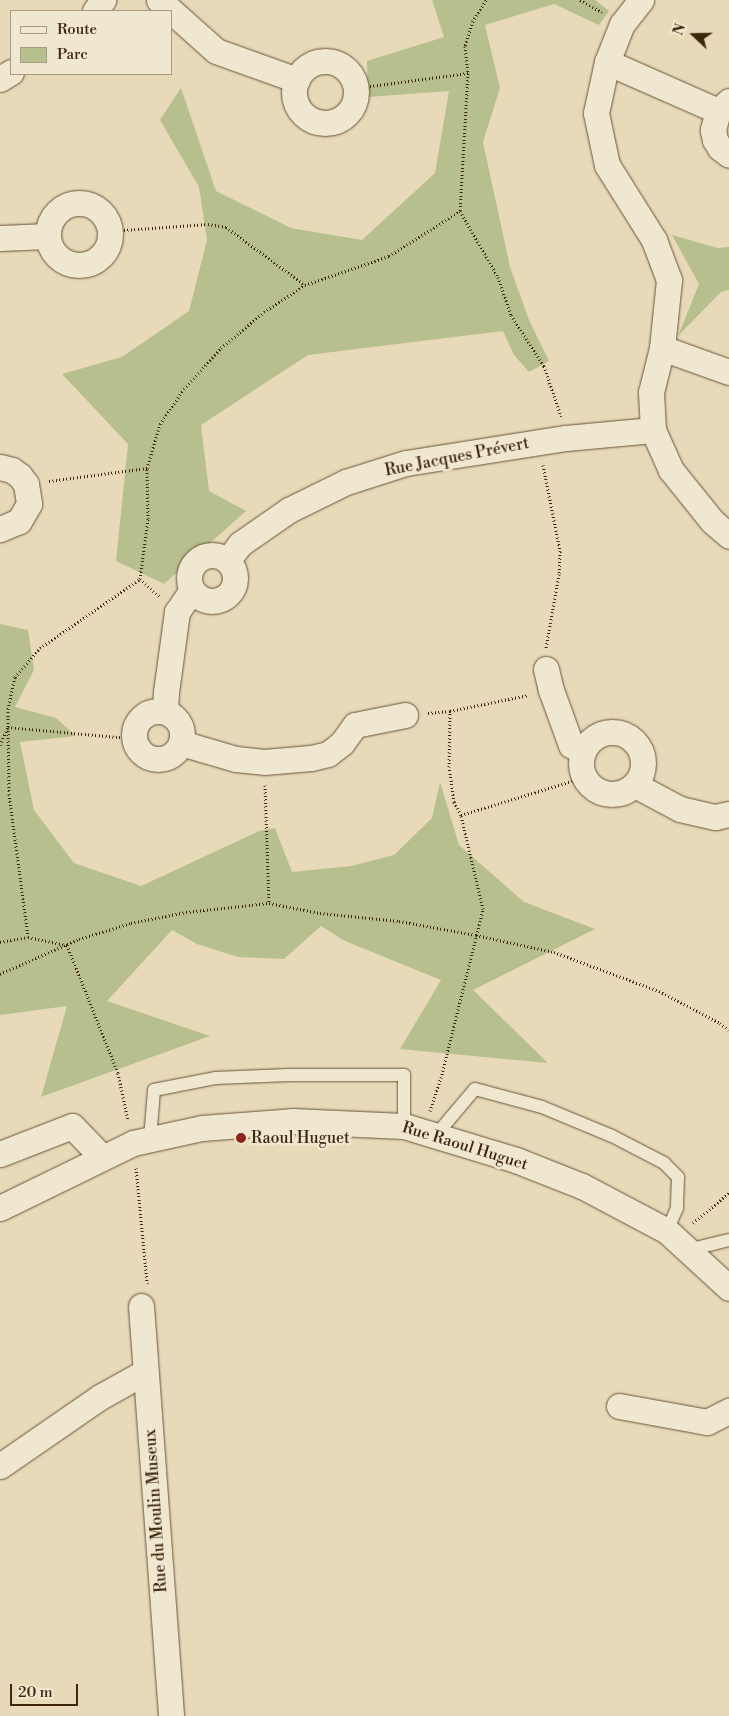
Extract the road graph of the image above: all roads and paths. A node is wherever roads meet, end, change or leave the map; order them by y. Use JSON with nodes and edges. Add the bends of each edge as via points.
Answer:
{"nodes":[{"id":1,"x":159,"y":0,"type":"edge"},
{"id":2,"x":486,"y":0,"type":"edge"},
{"id":3,"x":641,"y":0,"type":"edge"},
{"id":4,"x":170,"y":10,"type":"edge"},
{"id":5,"x":172,"y":12,"type":"edge"},
{"id":6,"x":607,"y":62,"type":"junction"},
{"id":7,"x":468,"y":73,"type":"junction"},
{"id":8,"x":296,"y":80,"type":"junction"},
{"id":9,"x":356,"y":88,"type":"junction"},
{"id":10,"x":723,"y":106,"type":"edge"},
{"id":11,"x":729,"y":155,"type":"edge"},
{"id":12,"x":460,"y":211,"type":"junction"},
{"id":13,"x":110,"y":231,"type":"junction"},
{"id":14,"x":48,"y":236,"type":"junction"},
{"id":15,"x":0,"y":238,"type":"edge"},
{"id":16,"x":305,"y":285,"type":"junction"},
{"id":17,"x":662,"y":348,"type":"junction"},
{"id":18,"x":729,"y":372,"type":"edge"},
{"id":19,"x":653,"y":430,"type":"junction"},
{"id":20,"x":566,"y":438,"type":"junction"},
{"id":21,"x":538,"y":442,"type":"junction"},
{"id":22,"x":0,"y":467,"type":"edge"},
{"id":23,"x":147,"y":468,"type":"junction"},
{"id":24,"x":26,"y":484,"type":"junction"},
{"id":25,"x":0,"y":529,"type":"edge"},
{"id":26,"x":729,"y":536,"type":"edge"},
{"id":27,"x":228,"y":560,"type":"junction"},
{"id":28,"x":192,"y":590,"type":"junction"},
{"id":29,"x":549,"y":679,"type":"junction"},
{"id":30,"x":450,"y":710,"type":"junction"},
{"id":31,"x":165,"y":711,"type":"junction"},
{"id":32,"x":405,"y":714,"type":"joint"},
{"id":33,"x":8,"y":727,"type":"junction"},
{"id":34,"x":134,"y":737,"type":"junction"},
{"id":35,"x":181,"y":743,"type":"junction"},
{"id":36,"x":0,"y":745,"type":"edge"},
{"id":37,"x":583,"y":752,"type":"junction"},
{"id":38,"x":264,"y":762,"type":"junction"},
{"id":39,"x":584,"y":777,"type":"junction"},
{"id":40,"x":635,"y":785,"type":"junction"},
{"id":41,"x":729,"y":814,"type":"edge"},
{"id":42,"x":461,"y":815,"type":"junction"},
{"id":43,"x":269,"y":903,"type":"junction"},
{"id":44,"x":476,"y":935,"type":"junction"},
{"id":45,"x":28,"y":937,"type":"junction"},
{"id":46,"x":0,"y":942,"type":"edge"},
{"id":47,"x":67,"y":945,"type":"junction"},
{"id":48,"x":0,"y":974,"type":"edge"},
{"id":49,"x":729,"y":1030,"type":"edge"},
{"id":50,"x":421,"y":1131,"type":"junction"},
{"id":51,"x":150,"y":1139,"type":"junction"},
{"id":52,"x":0,"y":1154,"type":"edge"},
{"id":53,"x":102,"y":1157,"type":"junction"},
{"id":54,"x":729,"y":1193,"type":"edge"},
{"id":55,"x":0,"y":1208,"type":"edge"},
{"id":56,"x":678,"y":1240,"type":"junction"},
{"id":57,"x":729,"y":1240,"type":"edge"},
{"id":58,"x":729,"y":1288,"type":"edge"},
{"id":59,"x":141,"y":1306,"type":"dead end"},
{"id":60,"x":145,"y":1372,"type":"junction"},
{"id":61,"x":619,"y":1406,"type":"dead end"},
{"id":62,"x":729,"y":1411,"type":"edge"},
{"id":63,"x":0,"y":1466,"type":"edge"},
{"id":64,"x":171,"y":1716,"type":"edge"}],
"edges":[{"from":1,"to":4,"type":"street"},
{"from":2,"to":7,"type":"path","via":[[473,21],[465,46]]},
{"from":3,"to":6,"type":"street","via":[[622,24]]},
{"from":5,"to":8,"type":"street","via":[[216,51]]},
{"from":6,"to":10,"type":"street"},
{"from":6,"to":17,"type":"street","via":[[596,113],[607,165],[654,240],[669,280]]},
{"from":7,"to":9,"type":"path"},
{"from":7,"to":12,"type":"path"},
{"from":8,"to":9,"type":"street","via":[[310,65],[330,61],[348,70]]},
{"from":8,"to":9,"type":"street","via":[[296,100],[307,117],[316,122],[336,121],[345,116],[356,98]]},
{"from":10,"to":11,"type":"street","via":[[713,130],[720,148]]},
{"from":12,"to":16,"type":"path","via":[[389,256]]},
{"from":12,"to":20,"type":"path","via":[[498,277],[511,315],[544,366]]},
{"from":13,"to":14,"type":"street","via":[[104,216],[92,206],[82,203],[61,208],[54,216]]},
{"from":13,"to":14,"type":"street","via":[[109,241],[99,258],[81,266],[62,261],[55,254]]},
{"from":13,"to":16,"type":"path","via":[[208,224],[226,227]]},
{"from":14,"to":15,"type":"street"},
{"from":16,"to":23,"type":"path","via":[[264,312],[222,348],[184,389],[160,424]]},
{"from":17,"to":18,"type":"street"},
{"from":17,"to":19,"type":"street","via":[[651,392]]},
{"from":19,"to":20,"type":"street","name":"Rue Jacques Prévert"},
{"from":19,"to":26,"type":"street","via":[[671,470],[712,522]]},
{"from":20,"to":21,"type":"street","name":"Rue Jacques Prévert"},
{"from":21,"to":27,"type":"street","name":"Rue Jacques Prévert","via":[[406,463],[346,482],[289,510],[240,544]]},
{"from":21,"to":29,"type":"path","via":[[560,551],[559,574],[545,641]]},
{"from":22,"to":24,"type":"street","via":[[12,470]]},
{"from":23,"to":24,"type":"path"},
{"from":23,"to":33,"type":"path","via":[[148,519],[140,579],[40,648],[15,678],[8,709]]},
{"from":24,"to":25,"type":"street","via":[[29,504],[25,514],[19,521]]},
{"from":27,"to":28,"type":"street","via":[[206,554],[194,562],[188,576]]},
{"from":27,"to":28,"type":"street","via":[[235,574],[232,590],[227,596],[220,600],[204,600]]},
{"from":28,"to":31,"type":"street","via":[[177,612]]},
{"from":29,"to":30,"type":"path"},
{"from":29,"to":37,"type":"street","via":[[571,745]]},
{"from":30,"to":32,"type":"path"},
{"from":30,"to":42,"type":"path","via":[[449,768],[454,802]]},
{"from":31,"to":34,"type":"street","via":[[158,710],[143,716]]},
{"from":31,"to":35,"type":"street","via":[[182,728]]},
{"from":32,"to":38,"type":"street","via":[[355,725],[342,743],[328,754]]},
{"from":33,"to":34,"type":"path"},
{"from":33,"to":36,"type":"path"},
{"from":33,"to":45,"type":"path","via":[[9,794]]},
{"from":34,"to":35,"type":"street","via":[[141,751],[155,758],[171,755]]},
{"from":35,"to":38,"type":"street","via":[[236,759]]},
{"from":37,"to":39,"type":"street"},
{"from":37,"to":40,"type":"street","via":[[596,737],[605,733],[624,735],[633,740],[643,757],[643,767]]},
{"from":38,"to":43,"type":"path"},
{"from":39,"to":40,"type":"street","via":[[590,785],[608,794],[622,792]]},
{"from":39,"to":42,"type":"path"},
{"from":40,"to":41,"type":"street","via":[[680,809],[715,817]]},
{"from":42,"to":44,"type":"path","via":[[483,909]]},
{"from":43,"to":44,"type":"path"},
{"from":43,"to":47,"type":"path","via":[[237,905],[149,920]]},
{"from":44,"to":49,"type":"path","via":[[554,952],[659,991]]},
{"from":44,"to":50,"type":"path","via":[[441,1078]]},
{"from":45,"to":46,"type":"path"},
{"from":45,"to":47,"type":"path"},
{"from":47,"to":48,"type":"path"},
{"from":50,"to":51,"type":"street","name":"Rue Raoul Huguet","via":[[292,1121],[202,1128]]},
{"from":50,"to":51,"type":"lane","via":[[404,1075],[289,1075],[215,1078],[154,1090]]},
{"from":50,"to":56,"type":"street","name":"Rue Raoul Huguet","via":[[516,1160],[582,1186]]},
{"from":50,"to":56,"type":"lane","via":[[475,1090],[542,1107],[612,1136],[664,1163],[678,1176]]},
{"from":51,"to":53,"type":"street","name":"Rue Raoul Huguet"},
{"from":52,"to":53,"type":"street","via":[[72,1126]]},
{"from":53,"to":55,"type":"street","name":"Rue Raoul Huguet"},
{"from":54,"to":56,"type":"path","via":[[699,1217]]},
{"from":56,"to":57,"type":"lane"},
{"from":56,"to":58,"type":"street","name":"Rue Raoul Huguet"},
{"from":59,"to":60,"type":"street","name":"Rue du Moulin Museux"},
{"from":60,"to":63,"type":"street","via":[[100,1397]]},
{"from":60,"to":64,"type":"street","name":"Rue du Moulin Museux"},
{"from":61,"to":62,"type":"street","via":[[707,1422]]}]}
